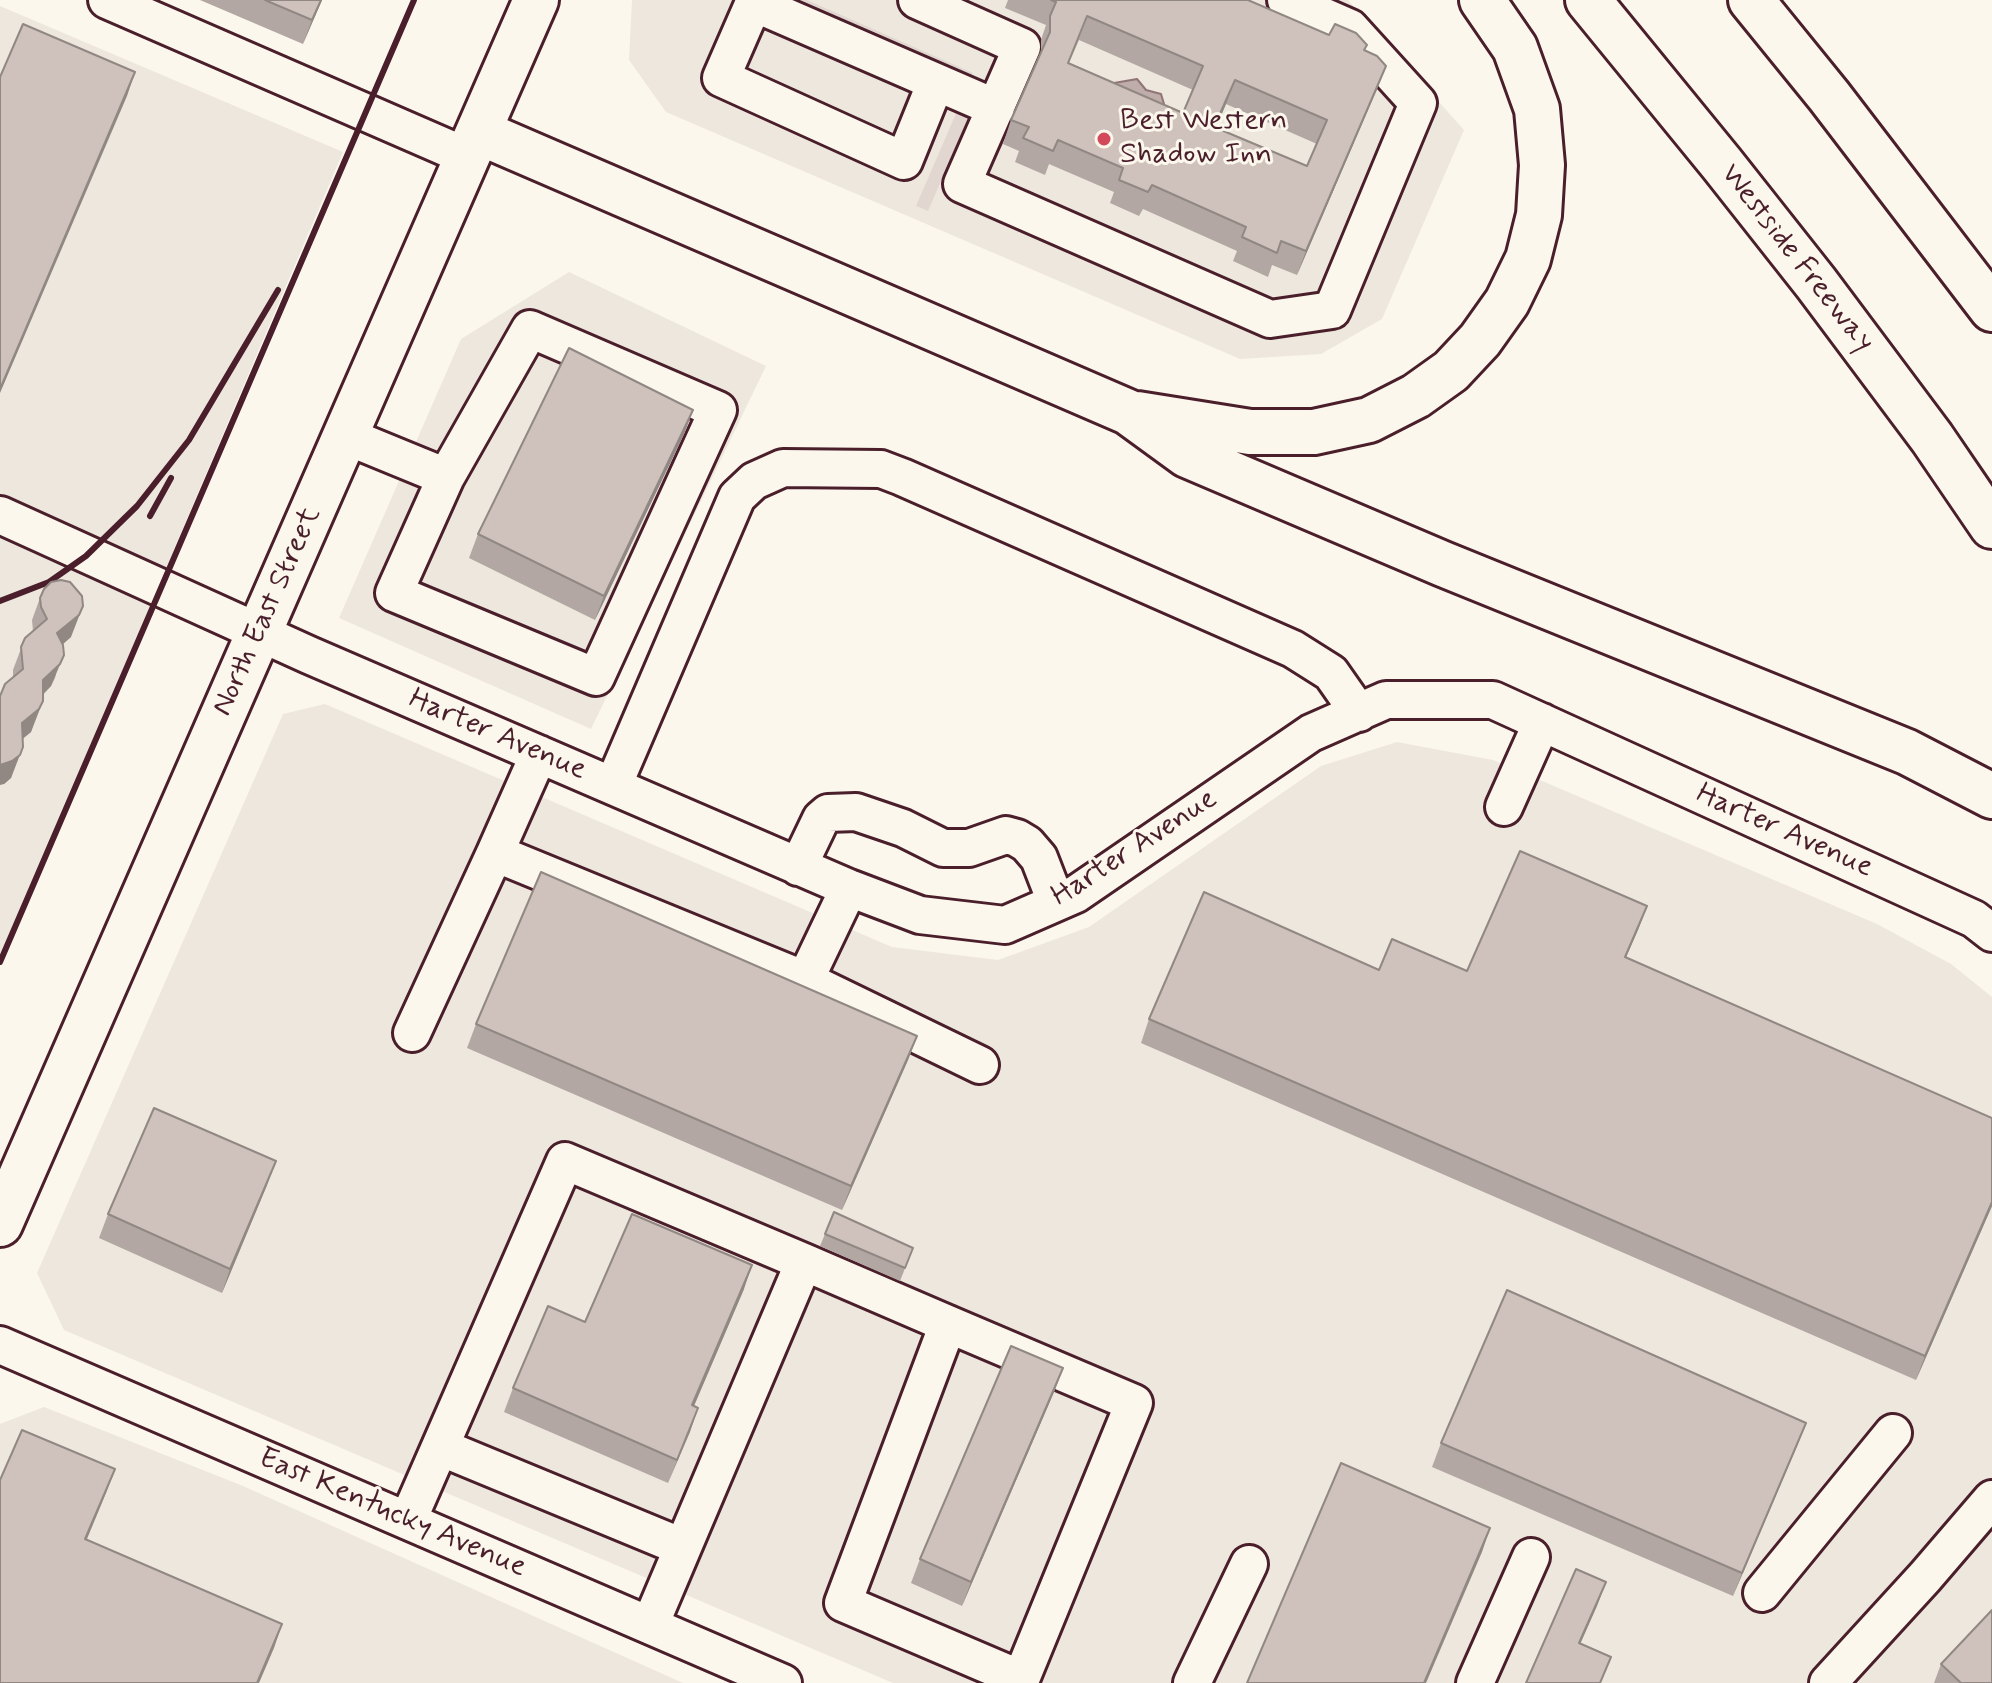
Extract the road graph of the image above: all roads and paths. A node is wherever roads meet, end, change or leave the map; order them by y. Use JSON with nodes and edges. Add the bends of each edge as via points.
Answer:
{"nodes":[{"id":1,"x":107,"y":0,"type":"edge"},
{"id":2,"x":536,"y":0,"type":"edge"},
{"id":3,"x":917,"y":0,"type":"edge"},
{"id":4,"x":1286,"y":0,"type":"edge"},
{"id":5,"x":1482,"y":0,"type":"edge"},
{"id":6,"x":1588,"y":0,"type":"edge"},
{"id":7,"x":1751,"y":0,"type":"edge"},
{"id":8,"x":754,"y":2,"type":"edge"},
{"id":9,"x":990,"y":14,"type":"edge"},
{"id":10,"x":936,"y":82,"type":"junction"},
{"id":11,"x":996,"y":108,"type":"junction"},
{"id":12,"x":474,"y":145,"type":"junction"},
{"id":13,"x":1992,"y":309,"type":"edge"},
{"id":14,"x":1128,"y":412,"type":"junction"},
{"id":15,"x":346,"y":436,"type":"junction"},
{"id":16,"x":446,"y":477,"type":"junction"},
{"id":17,"x":0,"y":515,"type":"edge"},
{"id":18,"x":1992,"y":526,"type":"edge"},
{"id":19,"x":259,"y":633,"type":"junction"},
{"id":20,"x":1359,"y":713,"type":"junction"},
{"id":21,"x":1542,"y":722,"type":"junction"},
{"id":22,"x":539,"y":754,"type":"junction"},
{"id":23,"x":613,"y":786,"type":"junction"},
{"id":24,"x":1992,"y":796,"type":"edge"},
{"id":25,"x":1504,"y":807,"type":"dead end"},
{"id":26,"x":495,"y":853,"type":"junction"},
{"id":27,"x":798,"y":867,"type":"junction"},
{"id":28,"x":849,"y":888,"type":"junction"},
{"id":29,"x":1056,"y":902,"type":"junction"},
{"id":30,"x":1992,"y":933,"type":"edge"},
{"id":31,"x":805,"y":980,"type":"junction"},
{"id":32,"x":412,"y":1033,"type":"dead end"},
{"id":33,"x":980,"y":1065,"type":"dead end"},
{"id":34,"x":0,"y":1224,"type":"edge"},
{"id":35,"x":804,"y":1262,"type":"junction"},
{"id":36,"x":948,"y":1324,"type":"junction"},
{"id":37,"x":0,"y":1345,"type":"edge"},
{"id":38,"x":1893,"y":1433,"type":"dead end"},
{"id":39,"x":440,"y":1447,"type":"junction"},
{"id":40,"x":1992,"y":1499,"type":"edge"},
{"id":41,"x":408,"y":1520,"type":"junction"},
{"id":42,"x":682,"y":1547,"type":"junction"},
{"id":43,"x":1531,"y":1557,"type":"dead end"},
{"id":44,"x":1249,"y":1564,"type":"dead end"},
{"id":45,"x":1762,"y":1593,"type":"dead end"},
{"id":46,"x":650,"y":1625,"type":"junction"},
{"id":47,"x":783,"y":1683,"type":"edge"},
{"id":48,"x":1192,"y":1683,"type":"edge"},
{"id":49,"x":1475,"y":1683,"type":"edge"},
{"id":50,"x":1828,"y":1683,"type":"edge"}],
"edges":[{"from":1,"to":12,"type":"street"},
{"from":2,"to":12,"type":"main road","name":"North East Street"},
{"from":3,"to":9,"type":"street"},
{"from":4,"to":11,"type":"street","via":[[1350,28],[1418,103],[1332,310],[1270,319],[962,184]]},
{"from":5,"to":14,"type":"main road","via":[[1515,48],[1537,109],[1542,165],[1539,215],[1528,259],[1480,340],[1451,371],[1416,396],[1369,420],[1314,432],[1250,432]]},
{"from":6,"to":18,"type":"main road","name":"Westside Freeway","via":[[1806,271]]},
{"from":7,"to":13,"type":"main road"},
{"from":8,"to":10,"type":"street"},
{"from":8,"to":10,"type":"street","via":[[721,78],[904,161]]},
{"from":9,"to":11,"type":"street","via":[[1022,47]]},
{"from":10,"to":11,"type":"street"},
{"from":12,"to":14,"type":"main road"},
{"from":12,"to":15,"type":"main road","name":"North East Street"},
{"from":14,"to":24,"type":"main road","via":[[1187,455],[1907,752]]},
{"from":15,"to":16,"type":"street"},
{"from":15,"to":19,"type":"main road","name":"North East Street"},
{"from":16,"to":16,"type":"street","via":[[394,593],[596,677],[718,410],[530,329]]},
{"from":17,"to":19,"type":"street","name":"Harter Avenue"},
{"from":19,"to":22,"type":"street","name":"Harter Avenue"},
{"from":19,"to":34,"type":"main road","name":"North East Street"},
{"from":20,"to":21,"type":"street","name":"Harter Avenue","via":[[1386,700],[1493,700]]},
{"from":20,"to":23,"type":"street","via":[[1331,673],[1293,649],[902,477],[881,469],[783,468],[754,481],[737,497]]},
{"from":20,"to":29,"type":"street","name":"Harter Avenue","via":[[1311,733],[1076,894]]},
{"from":21,"to":25,"type":"street"},
{"from":21,"to":30,"type":"street","name":"Harter Avenue","via":[[1974,919]]},
{"from":22,"to":23,"type":"street","name":"Harter Avenue"},
{"from":22,"to":26,"type":"street"},
{"from":23,"to":27,"type":"street","name":"Harter Avenue"},
{"from":26,"to":31,"type":"street"},
{"from":26,"to":32,"type":"street"},
{"from":27,"to":28,"type":"street","name":"Harter Avenue"},
{"from":27,"to":29,"type":"street","via":[[821,819],[828,813],[856,812],[943,848],[969,848],[1006,835],[1017,838],[1039,858]]},
{"from":28,"to":29,"type":"street","name":"Harter Avenue","via":[[920,915],[1005,925]]},
{"from":28,"to":31,"type":"street"},
{"from":31,"to":33,"type":"street"},
{"from":35,"to":36,"type":"street"},
{"from":35,"to":39,"type":"street","via":[[565,1161]]},
{"from":35,"to":42,"type":"street"},
{"from":36,"to":36,"type":"street","via":[[1134,1403],[1021,1679],[843,1603]]},
{"from":37,"to":41,"type":"street","name":"East Kentucky Avenue"},
{"from":38,"to":45,"type":"street"},
{"from":39,"to":41,"type":"street"},
{"from":39,"to":42,"type":"street"},
{"from":40,"to":50,"type":"street"},
{"from":41,"to":46,"type":"street","name":"East Kentucky Avenue"},
{"from":42,"to":46,"type":"street"},
{"from":43,"to":49,"type":"street"},
{"from":44,"to":48,"type":"street"},
{"from":46,"to":47,"type":"street","name":"East Kentucky Avenue"}]}
